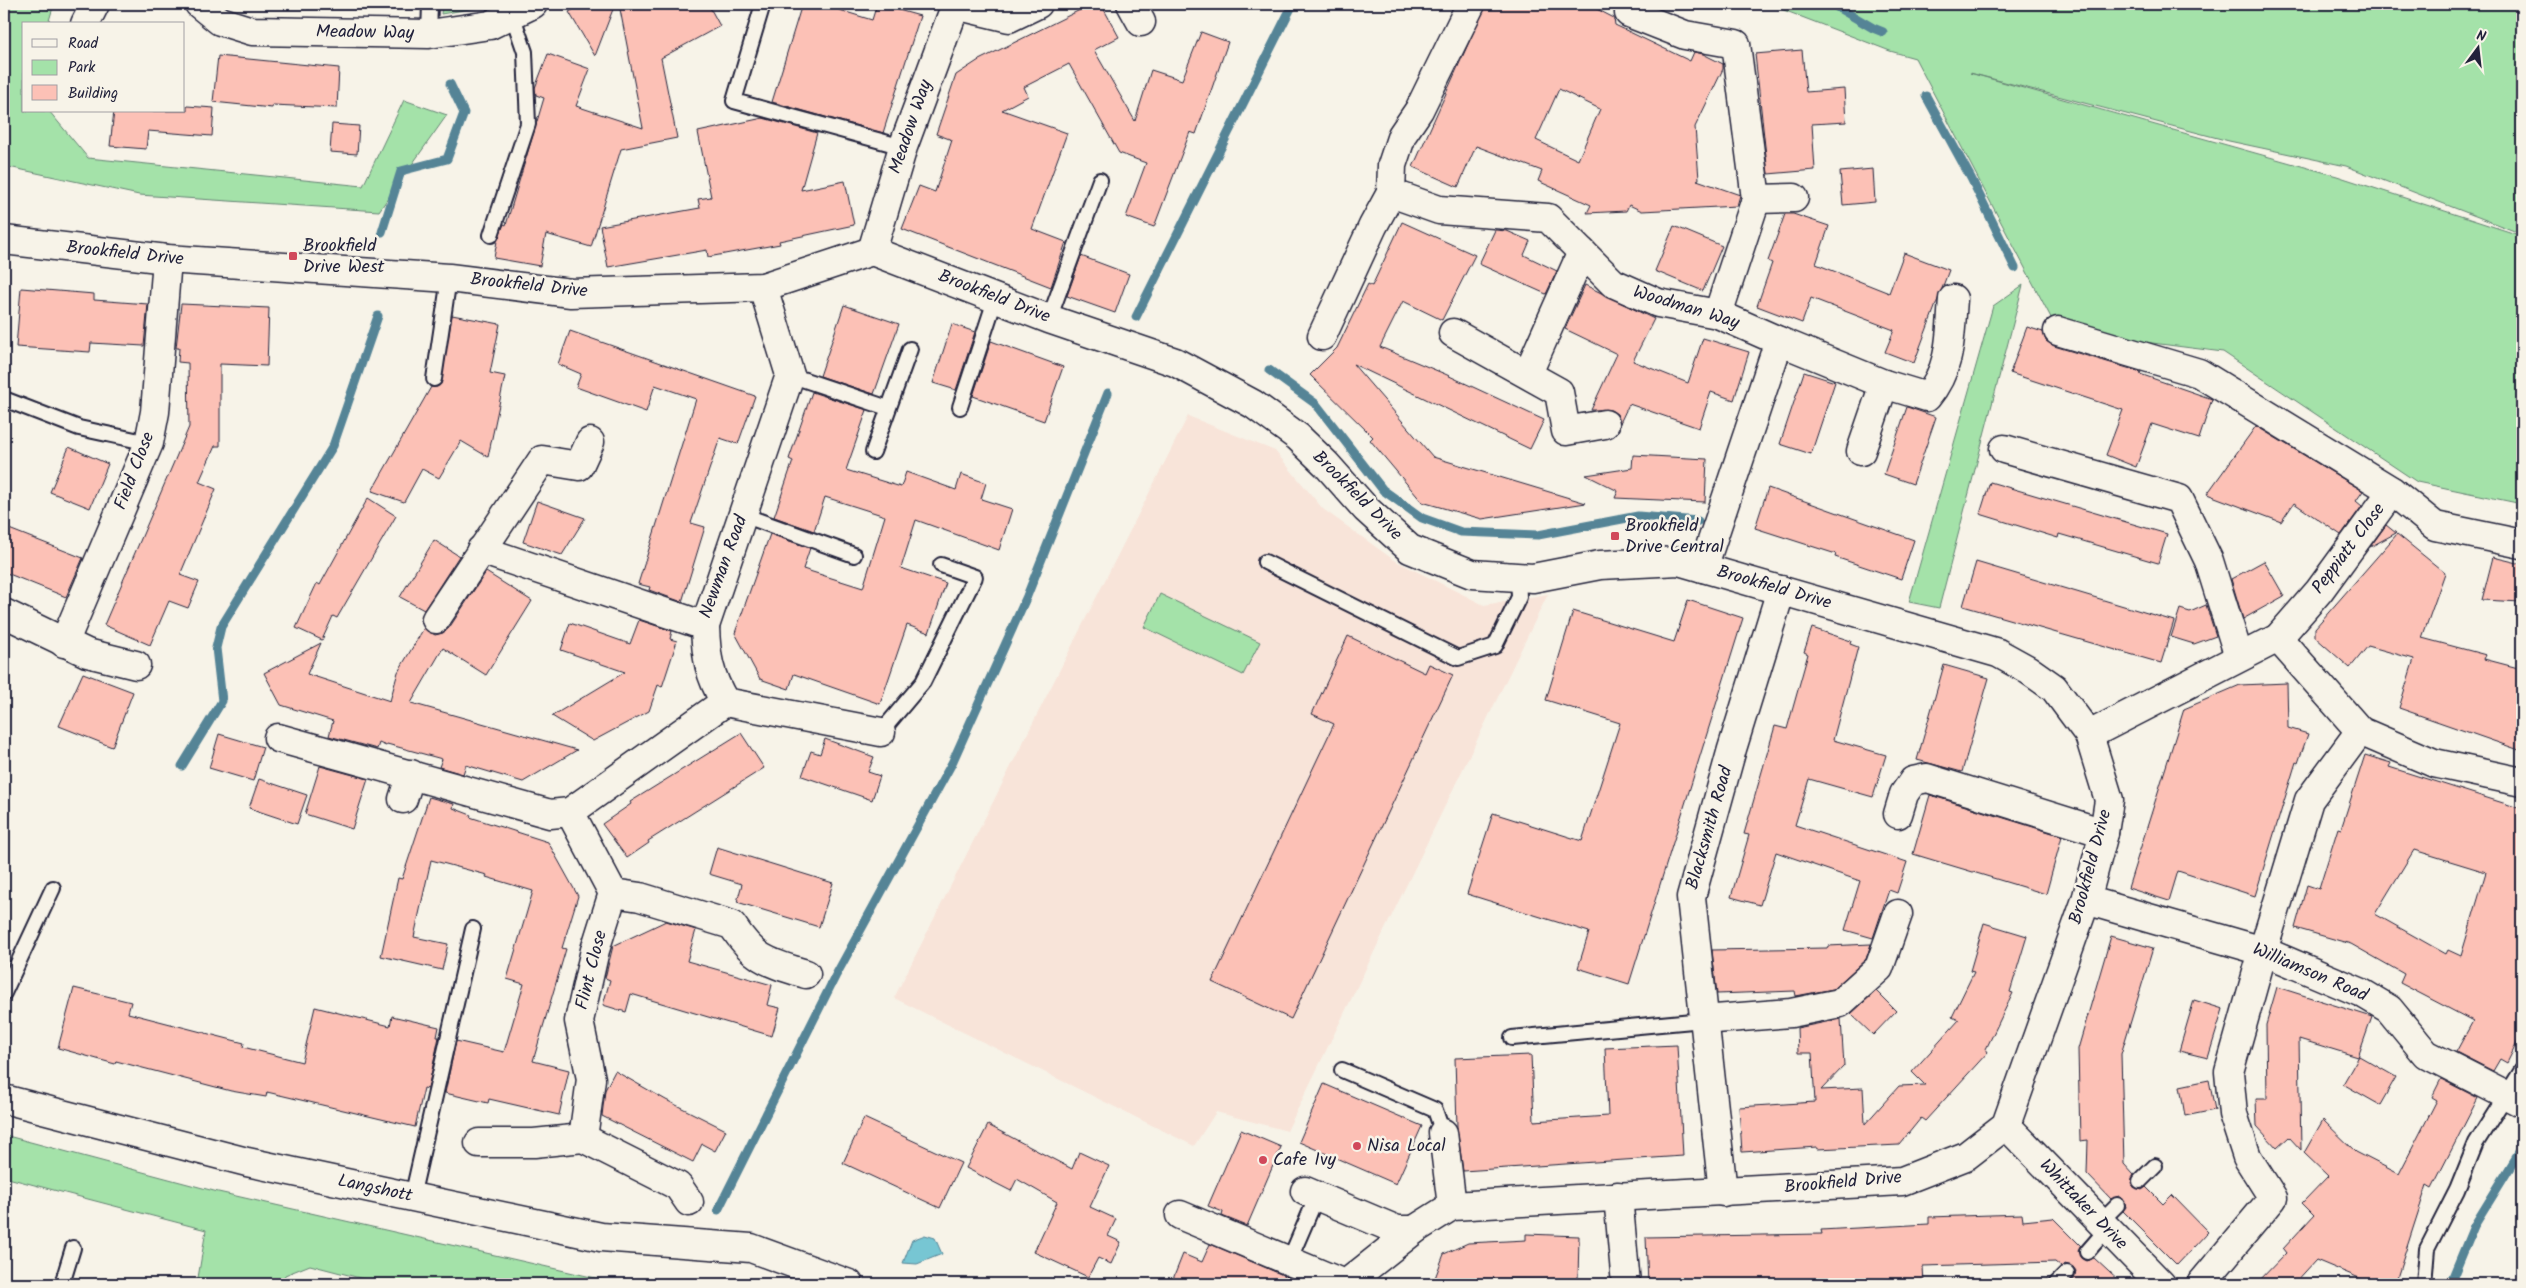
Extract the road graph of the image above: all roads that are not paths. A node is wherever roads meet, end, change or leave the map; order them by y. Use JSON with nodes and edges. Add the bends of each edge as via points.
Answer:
{"nodes":[{"id":1,"x":95,"y":4,"type":"edge"},
{"id":2,"x":199,"y":4,"type":"edge"},
{"id":3,"x":430,"y":4,"type":"edge"},
{"id":4,"x":764,"y":4,"type":"edge"},
{"id":5,"x":956,"y":4,"type":"edge"},
{"id":6,"x":1038,"y":4,"type":"edge"},
{"id":7,"x":1471,"y":4,"type":"edge"},
{"id":8,"x":523,"y":9,"type":"edge"},
{"id":9,"x":1630,"y":13,"type":"dead end"},
{"id":10,"x":86,"y":22,"type":"edge"},
{"id":11,"x":428,"y":34,"type":"junction"},
{"id":12,"x":903,"y":147,"type":"junction"},
{"id":13,"x":1100,"y":180,"type":"dead end"},
{"id":14,"x":1391,"y":194,"type":"junction"},
{"id":15,"x":1794,"y":198,"type":"dead end"},
{"id":16,"x":1756,"y":199,"type":"junction"},
{"id":17,"x":491,"y":236,"type":"dead end"},
{"id":18,"x":4,"y":240,"type":"edge"},
{"id":19,"x":872,"y":251,"type":"junction"},
{"id":20,"x":1582,"y":252,"type":"junction"},
{"id":21,"x":168,"y":259,"type":"junction"},
{"id":22,"x":449,"y":278,"type":"junction"},
{"id":23,"x":763,"y":287,"type":"junction"},
{"id":24,"x":996,"y":297,"type":"junction"},
{"id":25,"x":1953,"y":299,"type":"dead end"},
{"id":26,"x":1718,"y":314,"type":"junction"},
{"id":27,"x":1049,"y":319,"type":"junction"},
{"id":28,"x":2058,"y":331,"type":"dead end"},
{"id":29,"x":1453,"y":333,"type":"dead end"},
{"id":30,"x":1322,"y":336,"type":"dead end"},
{"id":31,"x":1779,"y":341,"type":"junction"},
{"id":32,"x":910,"y":349,"type":"dead end"},
{"id":33,"x":1528,"y":373,"type":"junction"},
{"id":34,"x":790,"y":375,"type":"junction"},
{"id":35,"x":434,"y":379,"type":"dead end"},
{"id":36,"x":1884,"y":384,"type":"junction"},
{"id":37,"x":4,"y":399,"type":"edge"},
{"id":38,"x":960,"y":407,"type":"dead end"},
{"id":39,"x":888,"y":408,"type":"junction"},
{"id":40,"x":1605,"y":424,"type":"dead end"},
{"id":41,"x":590,"y":442,"type":"dead end"},
{"id":42,"x":149,"y":443,"type":"junction"},
{"id":43,"x":2004,"y":449,"type":"dead end"},
{"id":44,"x":1861,"y":451,"type":"dead end"},
{"id":45,"x":873,"y":452,"type":"dead end"},
{"id":46,"x":2392,"y":491,"type":"junction"},
{"id":47,"x":743,"y":515,"type":"junction"},
{"id":48,"x":2522,"y":544,"type":"edge"},
{"id":49,"x":481,"y":550,"type":"junction"},
{"id":50,"x":854,"y":555,"type":"dead end"},
{"id":51,"x":1265,"y":562,"type":"dead end"},
{"id":52,"x":942,"y":565,"type":"dead end"},
{"id":53,"x":1703,"y":568,"type":"junction"},
{"id":54,"x":1518,"y":577,"type":"junction"},
{"id":55,"x":1781,"y":590,"type":"junction"},
{"id":56,"x":4,"y":613,"type":"edge"},
{"id":57,"x":436,"y":619,"type":"dead end"},
{"id":58,"x":705,"y":626,"type":"junction"},
{"id":59,"x":2278,"y":638,"type":"junction"},
{"id":60,"x":64,"y":643,"type":"junction"},
{"id":61,"x":2239,"y":656,"type":"junction"},
{"id":62,"x":136,"y":665,"type":"dead end"},
{"id":63,"x":725,"y":702,"type":"junction"},
{"id":64,"x":2360,"y":731,"type":"junction"},
{"id":65,"x":881,"y":732,"type":"joint"},
{"id":66,"x":2088,"y":735,"type":"junction"},
{"id":67,"x":278,"y":738,"type":"dead end"},
{"id":68,"x":2522,"y":782,"type":"edge"},
{"id":69,"x":570,"y":812,"type":"junction"},
{"id":70,"x":1898,"y":814,"type":"dead end"},
{"id":71,"x":2104,"y":832,"type":"junction"},
{"id":72,"x":53,"y":888,"type":"dead end"},
{"id":73,"x":613,"y":893,"type":"junction"},
{"id":74,"x":2086,"y":900,"type":"junction"},
{"id":75,"x":1898,"y":914,"type":"dead end"},
{"id":76,"x":473,"y":929,"type":"dead end"},
{"id":77,"x":2263,"y":951,"type":"junction"},
{"id":78,"x":806,"y":974,"type":"dead end"},
{"id":79,"x":4,"y":994,"type":"edge"},
{"id":80,"x":1703,"y":1020,"type":"junction"},
{"id":81,"x":1512,"y":1038,"type":"dead end"},
{"id":82,"x":1342,"y":1070,"type":"dead end"},
{"id":83,"x":2522,"y":1070,"type":"edge"},
{"id":84,"x":4,"y":1099,"type":"edge"},
{"id":85,"x":2515,"y":1100,"type":"edge"},
{"id":86,"x":2006,"y":1125,"type":"junction"},
{"id":87,"x":1443,"y":1133,"type":"joint"},
{"id":88,"x":583,"y":1138,"type":"junction"},
{"id":89,"x":479,"y":1143,"type":"dead end"},
{"id":90,"x":2156,"y":1166,"type":"dead end"},
{"id":91,"x":2140,"y":1181,"type":"dead end"},
{"id":92,"x":1723,"y":1192,"type":"junction"},
{"id":93,"x":1311,"y":1194,"type":"joint"},
{"id":94,"x":1618,"y":1196,"type":"junction"},
{"id":95,"x":412,"y":1197,"type":"junction"},
{"id":96,"x":689,"y":1202,"type":"dead end"},
{"id":97,"x":1452,"y":1206,"type":"junction"},
{"id":98,"x":1180,"y":1215,"type":"dead end"},
{"id":99,"x":2108,"y":1219,"type":"junction"},
{"id":100,"x":1414,"y":1230,"type":"junction"},
{"id":101,"x":73,"y":1248,"type":"dead end"},
{"id":102,"x":2088,"y":1252,"type":"dead end"},
{"id":103,"x":1289,"y":1261,"type":"junction"},
{"id":104,"x":2067,"y":1273,"type":"dead end"},
{"id":105,"x":62,"y":1284,"type":"edge"},
{"id":106,"x":849,"y":1284,"type":"edge"},
{"id":107,"x":1345,"y":1284,"type":"edge"},
{"id":108,"x":1626,"y":1284,"type":"edge"},
{"id":109,"x":2056,"y":1284,"type":"edge"},
{"id":110,"x":2161,"y":1284,"type":"edge"},
{"id":111,"x":2201,"y":1284,"type":"edge"},
{"id":112,"x":2424,"y":1284,"type":"edge"}],
"edges":[{"from":1,"to":10,"type":"street"},
{"from":2,"to":11,"type":"street","name":"Meadow Way","via":[[220,21],[252,31]]},
{"from":3,"to":11,"type":"lane"},
{"from":4,"to":12,"type":"lane","via":[[734,101]]},
{"from":5,"to":6,"type":"street","name":"Meadow Way","via":[[1009,18]]},
{"from":5,"to":12,"type":"street","name":"Meadow Way"},
{"from":7,"to":14,"type":"street","via":[[1419,110],[1402,136],[1392,165]]},
{"from":8,"to":11,"type":"street","name":"Meadow Way","via":[[490,26]]},
{"from":8,"to":17,"type":"lane","via":[[528,124]]},
{"from":9,"to":16,"type":"street","via":[[1685,35],[1736,44]]},
{"from":12,"to":19,"type":"street","name":"Meadow Way"},
{"from":13,"to":27,"type":"lane"},
{"from":14,"to":20,"type":"street","name":"Woodman Way","via":[[1439,210],[1548,218]]},
{"from":14,"to":30,"type":"street"},
{"from":15,"to":16,"type":"street"},
{"from":16,"to":26,"type":"street"},
{"from":18,"to":21,"type":"street","name":"Brookfield Drive"},
{"from":19,"to":23,"type":"street","name":"Brookfield Drive"},
{"from":19,"to":24,"type":"street","name":"Brookfield Drive"},
{"from":20,"to":26,"type":"street","name":"Woodman Way","via":[[1612,283],[1658,303]]},
{"from":20,"to":33,"type":"street"},
{"from":21,"to":22,"type":"street","name":"Brookfield Drive"},
{"from":21,"to":42,"type":"street","name":"Field Close","via":[[155,412]]},
{"from":22,"to":23,"type":"street","name":"Brookfield Drive","via":[[571,294]]},
{"from":22,"to":35,"type":"lane"},
{"from":23,"to":34,"type":"street"},
{"from":24,"to":27,"type":"street","name":"Brookfield Drive"},
{"from":24,"to":38,"type":"lane"},
{"from":25,"to":36,"type":"street","name":"Woodman Way","via":[[1948,358],[1939,383],[1927,397]]},
{"from":26,"to":31,"type":"street","name":"Woodman Way"},
{"from":27,"to":54,"type":"street","name":"Brookfield Drive","via":[[1176,362],[1253,404],[1298,438],[1366,509],[1410,549],[1472,574]]},
{"from":28,"to":46,"type":"street","name":"Peppiatt Close","via":[[2199,373]]},
{"from":29,"to":33,"type":"street"},
{"from":31,"to":36,"type":"street","name":"Woodman Way"},
{"from":31,"to":53,"type":"street"},
{"from":32,"to":39,"type":"lane"},
{"from":33,"to":40,"type":"street","via":[[1559,392],[1566,432]]},
{"from":34,"to":39,"type":"lane"},
{"from":34,"to":47,"type":"street","name":"Newman Road"},
{"from":36,"to":44,"type":"street"},
{"from":37,"to":42,"type":"lane","via":[[79,428]]},
{"from":39,"to":45,"type":"lane"},
{"from":41,"to":49,"type":"street","via":[[579,466],[542,460]]},
{"from":42,"to":60,"type":"street","name":"Field Close"},
{"from":43,"to":61,"type":"street","via":[[2179,499],[2209,561]]},
{"from":46,"to":48,"type":"street","via":[[2435,526]]},
{"from":46,"to":59,"type":"street","name":"Peppiatt Close","via":[[2319,591]]},
{"from":47,"to":50,"type":"lane"},
{"from":47,"to":58,"type":"street","name":"Newman Road"},
{"from":49,"to":57,"type":"street"},
{"from":49,"to":58,"type":"street","name":"Newman Road"},
{"from":51,"to":54,"type":"lane","via":[[1458,658],[1495,646],[1519,597]]},
{"from":52,"to":65,"type":"lane","via":[[976,577],[923,682]]},
{"from":53,"to":54,"type":"street","name":"Brookfield Drive","via":[[1679,561],[1600,565],[1533,578]]},
{"from":53,"to":55,"type":"street","name":"Brookfield Drive"},
{"from":55,"to":66,"type":"street","name":"Brookfield Drive","via":[[1998,653],[2027,668],[2054,688]]},
{"from":55,"to":80,"type":"street","name":"Blacksmith Road","via":[[1691,897]]},
{"from":56,"to":60,"type":"street"},
{"from":58,"to":63,"type":"street","via":[[712,680]]},
{"from":59,"to":61,"type":"street","name":"Peppiatt Close"},
{"from":59,"to":64,"type":"street"},
{"from":60,"to":62,"type":"street","via":[[87,653]]},
{"from":61,"to":66,"type":"street","name":"Peppiatt Close"},
{"from":63,"to":65,"type":"street"},
{"from":63,"to":69,"type":"street"},
{"from":64,"to":68,"type":"street","via":[[2434,763]]},
{"from":64,"to":77,"type":"street","via":[[2309,800]]},
{"from":66,"to":71,"type":"street","name":"Brookfield Drive","via":[[2109,800]]},
{"from":67,"to":69,"type":"street","via":[[407,786],[550,814]]},
{"from":69,"to":73,"type":"street"},
{"from":70,"to":71,"type":"street","via":[[1904,794],[1914,782],[1928,778]]},
{"from":71,"to":74,"type":"street","name":"Brookfield Drive"},
{"from":72,"to":79,"type":"lane"},
{"from":73,"to":78,"type":"street","via":[[640,897],[732,924],[745,944],[765,962]]},
{"from":73,"to":88,"type":"street","name":"Flint Close","via":[[595,950],[579,1021],[591,1079]]},
{"from":74,"to":77,"type":"street","name":"Williamson Road"},
{"from":74,"to":86,"type":"street","name":"Brookfield Drive"},
{"from":75,"to":80,"type":"street","via":[[1879,968],[1840,1003],[1791,1013]]},
{"from":76,"to":95,"type":"lane"},
{"from":77,"to":85,"type":"street","name":"Williamson Road","via":[[2369,997],[2389,1009],[2426,1054]]},
{"from":77,"to":111,"type":"street","via":[[2230,1072],[2233,1114],[2247,1157],[2273,1198]]},
{"from":80,"to":81,"type":"lane"},
{"from":80,"to":92,"type":"street","name":"Blacksmith Road"},
{"from":82,"to":87,"type":"lane","via":[[1435,1110]]},
{"from":83,"to":85,"type":"lane"},
{"from":84,"to":95,"type":"street","name":"Langshott","via":[[248,1162]]},
{"from":85,"to":112,"type":"lane","via":[[2476,1143],[2427,1249]]},
{"from":86,"to":92,"type":"street","name":"Brookfield Drive","via":[[1966,1156],[1902,1181]]},
{"from":86,"to":99,"type":"street","name":"Whittaker Drive"},
{"from":87,"to":97,"type":"street"},
{"from":88,"to":89,"type":"street","via":[[534,1144]]},
{"from":88,"to":96,"type":"street","via":[[678,1186]]},
{"from":90,"to":91,"type":"lane"},
{"from":92,"to":94,"type":"street","name":"Brookfield Drive"},
{"from":93,"to":100,"type":"street","via":[[1397,1230]]},
{"from":93,"to":103,"type":"lane"},
{"from":94,"to":97,"type":"street","name":"Brookfield Drive"},
{"from":94,"to":108,"type":"street"},
{"from":95,"to":106,"type":"street","name":"Langshott","via":[[600,1238],[751,1248]]},
{"from":97,"to":100,"type":"street"},
{"from":98,"to":103,"type":"street"},
{"from":99,"to":102,"type":"lane"},
{"from":99,"to":110,"type":"street","name":"Whittaker Drive"},
{"from":100,"to":107,"type":"street"},
{"from":101,"to":105,"type":"lane"},
{"from":103,"to":107,"type":"street"},
{"from":104,"to":109,"type":"lane"}]}
